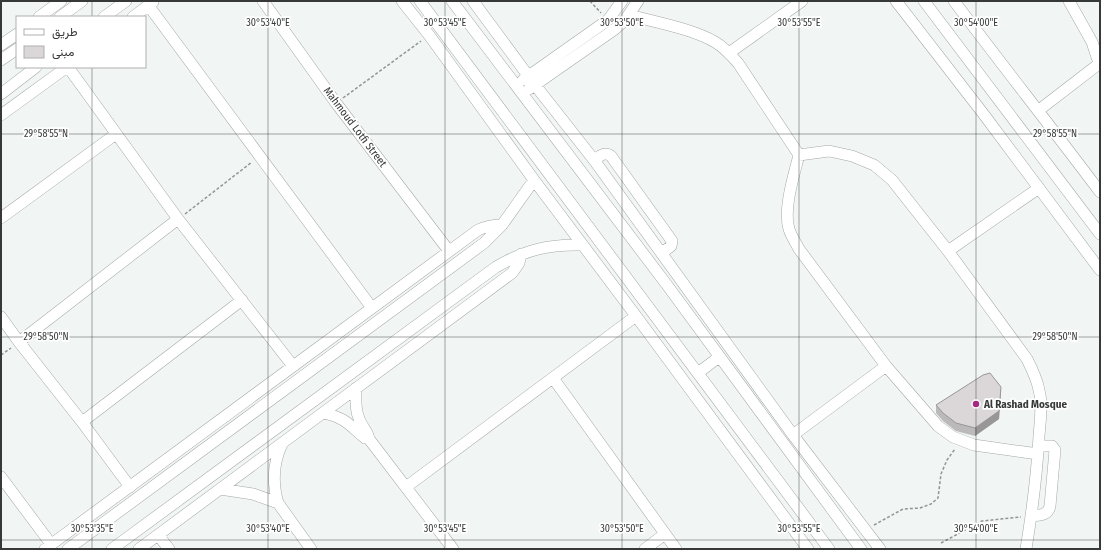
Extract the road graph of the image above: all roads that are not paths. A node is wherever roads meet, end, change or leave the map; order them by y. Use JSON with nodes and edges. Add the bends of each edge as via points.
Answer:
{"nodes":[{"id":1,"x":82,"y":1,"type":"edge"},
{"id":2,"x":126,"y":1,"type":"edge"},
{"id":3,"x":263,"y":1,"type":"edge"},
{"id":4,"x":402,"y":1,"type":"edge"},
{"id":5,"x":420,"y":1,"type":"edge"},
{"id":6,"x":452,"y":1,"type":"edge"},
{"id":7,"x":473,"y":1,"type":"edge"},
{"id":8,"x":622,"y":1,"type":"edge"},
{"id":9,"x":638,"y":1,"type":"edge"},
{"id":10,"x":802,"y":1,"type":"edge"},
{"id":11,"x":896,"y":1,"type":"edge"},
{"id":12,"x":924,"y":1,"type":"edge"},
{"id":13,"x":954,"y":1,"type":"edge"},
{"id":14,"x":1069,"y":1,"type":"edge"},
{"id":15,"x":55,"y":3,"type":"edge"},
{"id":16,"x":151,"y":3,"type":"edge"},
{"id":17,"x":40,"y":16,"type":"edge"},
{"id":18,"x":61,"y":16,"type":"edge"},
{"id":19,"x":105,"y":16,"type":"edge"},
{"id":20,"x":134,"y":16,"type":"edge"},
{"id":21,"x":629,"y":16,"type":"junction"},
{"id":22,"x":16,"y":35,"type":"edge"},
{"id":23,"x":1,"y":46,"type":"edge"},
{"id":24,"x":16,"y":50,"type":"edge"},
{"id":25,"x":730,"y":53,"type":"junction"},
{"id":26,"x":1,"y":60,"type":"edge"},
{"id":27,"x":1100,"y":63,"type":"edge"},
{"id":28,"x":35,"y":68,"type":"edge"},
{"id":29,"x":66,"y":68,"type":"edge"},
{"id":30,"x":68,"y":68,"type":"edge"},
{"id":31,"x":532,"y":80,"type":"junction"},
{"id":32,"x":519,"y":89,"type":"junction"},
{"id":33,"x":1,"y":94,"type":"edge"},
{"id":34,"x":1039,"y":110,"type":"junction"},
{"id":35,"x":1,"y":115,"type":"edge"},
{"id":36,"x":116,"y":134,"type":"junction"},
{"id":37,"x":799,"y":155,"type":"junction"},
{"id":38,"x":594,"y":160,"type":"junction"},
{"id":39,"x":534,"y":180,"type":"junction"},
{"id":40,"x":1039,"y":188,"type":"junction"},
{"id":41,"x":1100,"y":192,"type":"edge"},
{"id":42,"x":1,"y":218,"type":"edge"},
{"id":43,"x":178,"y":219,"type":"junction"},
{"id":44,"x":502,"y":225,"type":"junction"},
{"id":45,"x":1100,"y":234,"type":"edge"},
{"id":46,"x":582,"y":245,"type":"junction"},
{"id":47,"x":449,"y":251,"type":"junction"},
{"id":48,"x":948,"y":251,"type":"junction"},
{"id":49,"x":662,"y":253,"type":"junction"},
{"id":50,"x":521,"y":254,"type":"junction"},
{"id":51,"x":1100,"y":270,"type":"edge"},
{"id":52,"x":242,"y":300,"type":"junction"},
{"id":53,"x":372,"y":308,"type":"junction"},
{"id":54,"x":1,"y":316,"type":"edge"},
{"id":55,"x":636,"y":316,"type":"junction"},
{"id":56,"x":19,"y":342,"type":"junction"},
{"id":57,"x":719,"y":357,"type":"junction"},
{"id":58,"x":293,"y":366,"type":"junction"},
{"id":59,"x":886,"y":366,"type":"junction"},
{"id":60,"x":698,"y":373,"type":"junction"},
{"id":61,"x":553,"y":378,"type":"junction"},
{"id":62,"x":356,"y":388,"type":"junction"},
{"id":63,"x":323,"y":413,"type":"junction"},
{"id":64,"x":82,"y":422,"type":"junction"},
{"id":65,"x":793,"y":435,"type":"junction"},
{"id":66,"x":369,"y":439,"type":"junction"},
{"id":67,"x":283,"y":443,"type":"junction"},
{"id":68,"x":1038,"y":450,"type":"junction"},
{"id":69,"x":1,"y":477,"type":"edge"},
{"id":70,"x":130,"y":487,"type":"junction"},
{"id":71,"x":406,"y":487,"type":"junction"},
{"id":72,"x":220,"y":489,"type":"junction"},
{"id":73,"x":278,"y":503,"type":"junction"},
{"id":74,"x":1031,"y":516,"type":"junction"},
{"id":75,"x":665,"y":534,"type":"junction"},
{"id":76,"x":158,"y":535,"type":"junction"},
{"id":77,"x":48,"y":547,"type":"edge"},
{"id":78,"x":68,"y":549,"type":"edge"},
{"id":79,"x":112,"y":549,"type":"edge"},
{"id":80,"x":139,"y":549,"type":"edge"},
{"id":81,"x":169,"y":549,"type":"edge"},
{"id":82,"x":311,"y":549,"type":"edge"},
{"id":83,"x":453,"y":549,"type":"edge"},
{"id":84,"x":645,"y":549,"type":"edge"},
{"id":85,"x":676,"y":549,"type":"edge"},
{"id":86,"x":808,"y":549,"type":"edge"},
{"id":87,"x":829,"y":549,"type":"edge"},
{"id":88,"x":861,"y":549,"type":"edge"},
{"id":89,"x":880,"y":549,"type":"edge"},
{"id":90,"x":1026,"y":549,"type":"edge"}],
"edges":[{"from":1,"to":18,"type":"street"},
{"from":2,"to":19,"type":"street"},
{"from":3,"to":47,"type":"street","name":"Mahmoud Lotfi Street","via":[[336,103]]},
{"from":4,"to":39,"type":"street"},
{"from":5,"to":60,"type":"street"},
{"from":6,"to":32,"type":"street"},
{"from":7,"to":31,"type":"street"},
{"from":8,"to":31,"type":"street","via":[[608,20]]},
{"from":9,"to":21,"type":"street"},
{"from":10,"to":25,"type":"street"},
{"from":11,"to":40,"type":"street"},
{"from":12,"to":45,"type":"street"},
{"from":13,"to":34,"type":"street"},
{"from":14,"to":27,"type":"street","via":[[1092,42]]},
{"from":15,"to":17,"type":"street"},
{"from":16,"to":20,"type":"street"},
{"from":16,"to":53,"type":"street"},
{"from":21,"to":25,"type":"street","via":[[701,35]]},
{"from":21,"to":31,"type":"street","via":[[615,29]]},
{"from":22,"to":23,"type":"street"},
{"from":24,"to":26,"type":"street"},
{"from":25,"to":37,"type":"street"},
{"from":27,"to":34,"type":"street"},
{"from":28,"to":33,"type":"street"},
{"from":29,"to":35,"type":"street"},
{"from":30,"to":36,"type":"street"},
{"from":31,"to":32,"type":"street"},
{"from":31,"to":38,"type":"street"},
{"from":32,"to":57,"type":"street"},
{"from":34,"to":41,"type":"street"},
{"from":36,"to":42,"type":"street"},
{"from":36,"to":43,"type":"street"},
{"from":37,"to":48,"type":"street","via":[[829,151],[852,156],[874,165],[892,180]]},
{"from":37,"to":59,"type":"street","via":[[789,194],[789,229],[799,249]]},
{"from":38,"to":49,"type":"street"},
{"from":38,"to":49,"type":"street","via":[[604,154],[611,156],[672,240],[671,246]]},
{"from":39,"to":44,"type":"street"},
{"from":39,"to":46,"type":"street"},
{"from":40,"to":48,"type":"street"},
{"from":40,"to":51,"type":"street"},
{"from":43,"to":52,"type":"street"},
{"from":43,"to":56,"type":"street"},
{"from":44,"to":47,"type":"street","via":[[485,226]]},
{"from":44,"to":78,"type":"street","via":[[455,266]]},
{"from":46,"to":50,"type":"street","via":[[545,246]]},
{"from":46,"to":55,"type":"street"},
{"from":47,"to":53,"type":"street"},
{"from":48,"to":68,"type":"street","via":[[1027,359],[1034,374],[1040,390],[1041,407]]},
{"from":49,"to":65,"type":"street"},
{"from":50,"to":62,"type":"street","via":[[519,263],[512,273]]},
{"from":50,"to":79,"type":"street","via":[[496,267]]},
{"from":52,"to":58,"type":"street"},
{"from":52,"to":64,"type":"street"},
{"from":53,"to":58,"type":"street"},
{"from":54,"to":56,"type":"street"},
{"from":55,"to":61,"type":"street"},
{"from":55,"to":86,"type":"street"},
{"from":56,"to":64,"type":"street"},
{"from":57,"to":60,"type":"street"},
{"from":57,"to":88,"type":"street"},
{"from":58,"to":70,"type":"street"},
{"from":59,"to":65,"type":"street"},
{"from":59,"to":68,"type":"street","via":[[938,426],[952,437],[974,445]]},
{"from":60,"to":87,"type":"street"},
{"from":61,"to":71,"type":"street"},
{"from":61,"to":75,"type":"street"},
{"from":62,"to":63,"type":"street"},
{"from":62,"to":66,"type":"street","via":[[357,411]]},
{"from":63,"to":66,"type":"street","via":[[347,422],[363,437]]},
{"from":63,"to":67,"type":"street"},
{"from":64,"to":70,"type":"street"},
{"from":65,"to":89,"type":"street"},
{"from":66,"to":71,"type":"street"},
{"from":67,"to":72,"type":"street"},
{"from":67,"to":73,"type":"street","via":[[274,473]]},
{"from":68,"to":74,"type":"street"},
{"from":68,"to":74,"type":"street","via":[[1052,446],[1054,450],[1050,510],[1045,514]]},
{"from":69,"to":77,"type":"street"},
{"from":70,"to":77,"type":"street"},
{"from":71,"to":83,"type":"street"},
{"from":72,"to":73,"type":"street","via":[[252,494]]},
{"from":72,"to":76,"type":"street"},
{"from":73,"to":82,"type":"street"},
{"from":74,"to":90,"type":"street"},
{"from":75,"to":84,"type":"street"},
{"from":75,"to":85,"type":"street"},
{"from":76,"to":80,"type":"street"},
{"from":76,"to":81,"type":"street"}]}
